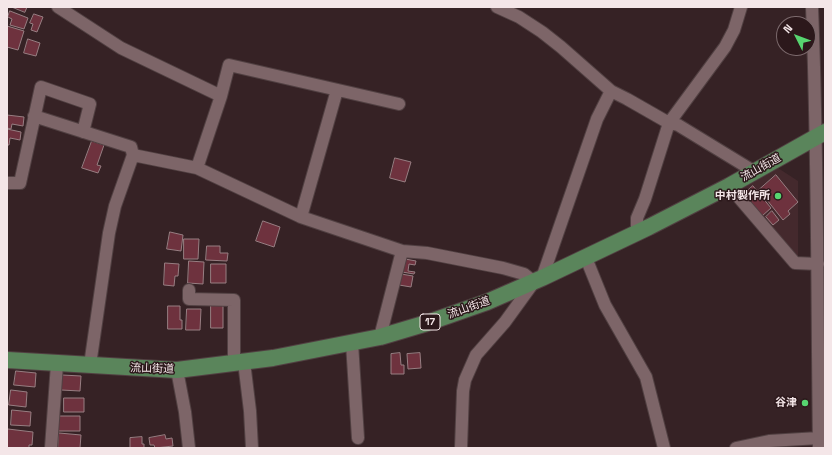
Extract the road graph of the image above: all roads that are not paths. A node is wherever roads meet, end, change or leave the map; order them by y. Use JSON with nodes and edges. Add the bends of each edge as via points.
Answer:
{"nodes":[{"id":1,"x":58,"y":7,"type":"edge"},
{"id":2,"x":497,"y":7,"type":"edge"},
{"id":3,"x":741,"y":7,"type":"edge"},
{"id":4,"x":812,"y":7,"type":"edge"},
{"id":5,"x":337,"y":90,"type":"junction"},
{"id":6,"x":610,"y":92,"type":"junction"},
{"id":7,"x":221,"y":96,"type":"junction"},
{"id":8,"x":399,"y":104,"type":"dead end"},
{"id":9,"x":34,"y":116,"type":"junction"},
{"id":10,"x":669,"y":123,"type":"junction"},
{"id":11,"x":83,"y":132,"type":"junction"},
{"id":12,"x":820,"y":135,"type":"edge"},
{"id":13,"x":133,"y":155,"type":"junction"},
{"id":14,"x":197,"y":168,"type":"junction"},
{"id":15,"x":755,"y":172,"type":"junction"},
{"id":16,"x":7,"y":183,"type":"edge"},
{"id":17,"x":729,"y":186,"type":"junction"},
{"id":18,"x":301,"y":217,"type":"junction"},
{"id":19,"x":637,"y":233,"type":"junction"},
{"id":20,"x":402,"y":251,"type":"junction"},
{"id":21,"x":586,"y":258,"type":"junction"},
{"id":22,"x":818,"y":264,"type":"junction"},
{"id":23,"x":538,"y":280,"type":"junction"},
{"id":24,"x":189,"y":290,"type":"dead end"},
{"id":25,"x":380,"y":337,"type":"junction"},
{"id":26,"x":352,"y":343,"type":"junction"},
{"id":27,"x":7,"y":360,"type":"edge"},
{"id":28,"x":239,"y":363,"type":"junction"},
{"id":29,"x":58,"y":364,"type":"junction"},
{"id":30,"x":90,"y":365,"type":"junction"},
{"id":31,"x":818,"y":367,"type":"junction"},
{"id":32,"x":177,"y":370,"type":"junction"},
{"id":33,"x":825,"y":378,"type":"edge"},
{"id":34,"x":358,"y":438,"type":"dead end"},
{"id":35,"x":819,"y":443,"type":"edge"},
{"id":36,"x":51,"y":448,"type":"edge"},
{"id":37,"x":189,"y":448,"type":"edge"},
{"id":38,"x":252,"y":448,"type":"edge"},
{"id":39,"x":461,"y":448,"type":"edge"},
{"id":40,"x":664,"y":448,"type":"edge"},
{"id":41,"x":736,"y":448,"type":"edge"}],
"edges":[{"from":1,"to":7,"type":"street","via":[[121,48]]},
{"from":2,"to":6,"type":"street","via":[[542,32]]},
{"from":3,"to":10,"type":"street","via":[[734,30],[724,47]]},
{"from":4,"to":12,"type":"street"},
{"from":5,"to":7,"type":"street","via":[[229,65]]},
{"from":5,"to":8,"type":"street"},
{"from":5,"to":18,"type":"street"},
{"from":6,"to":10,"type":"street"},
{"from":6,"to":23,"type":"street","via":[[596,119]]},
{"from":7,"to":14,"type":"street"},
{"from":9,"to":11,"type":"street"},
{"from":9,"to":11,"type":"street","via":[[41,87],[90,104]]},
{"from":9,"to":16,"type":"street","via":[[20,183]]},
{"from":10,"to":15,"type":"street","via":[[678,125]]},
{"from":10,"to":19,"type":"street","via":[[637,218]]},
{"from":11,"to":13,"type":"street","via":[[131,147]]},
{"from":12,"to":15,"type":"main road","name":"流山街道","number":"17"},
{"from":12,"to":22,"type":"street"},
{"from":13,"to":14,"type":"street"},
{"from":13,"to":30,"type":"street","via":[[115,206],[109,233]]},
{"from":14,"to":18,"type":"street"},
{"from":15,"to":17,"type":"main road","name":"流山街道","number":"17"},
{"from":17,"to":19,"type":"main road","name":"流山街道","number":"17"},
{"from":17,"to":22,"type":"street","via":[[795,263]]},
{"from":18,"to":20,"type":"street"},
{"from":19,"to":21,"type":"main road","name":"流山街道","number":"17"},
{"from":20,"to":23,"type":"street","via":[[427,253],[503,268]]},
{"from":20,"to":25,"type":"street"},
{"from":21,"to":23,"type":"main road","name":"流山街道","number":"17"},
{"from":21,"to":40,"type":"street","via":[[605,305],[646,377]]},
{"from":22,"to":31,"type":"street"},
{"from":23,"to":25,"type":"main road","name":"流山街道","number":"17","via":[[488,302]]},
{"from":23,"to":39,"type":"street","via":[[476,355],[462,391]]},
{"from":24,"to":28,"type":"street","via":[[189,299],[234,300]]},
{"from":25,"to":26,"type":"main road","name":"流山街道","number":"17"},
{"from":26,"to":28,"type":"main road","name":"流山街道","number":"17"},
{"from":26,"to":34,"type":"street"},
{"from":27,"to":29,"type":"main road","name":"流山街道","number":"17"},
{"from":28,"to":32,"type":"main road","name":"流山街道","number":"17"},
{"from":28,"to":38,"type":"street","via":[[250,411]]},
{"from":29,"to":30,"type":"main road","name":"流山街道","number":"17"},
{"from":29,"to":36,"type":"street"},
{"from":30,"to":32,"type":"main road","name":"流山街道","number":"17"},
{"from":31,"to":33,"type":"street"},
{"from":31,"to":35,"type":"street"},
{"from":32,"to":37,"type":"street"},
{"from":35,"to":41,"type":"street","via":[[769,441]]}]}
